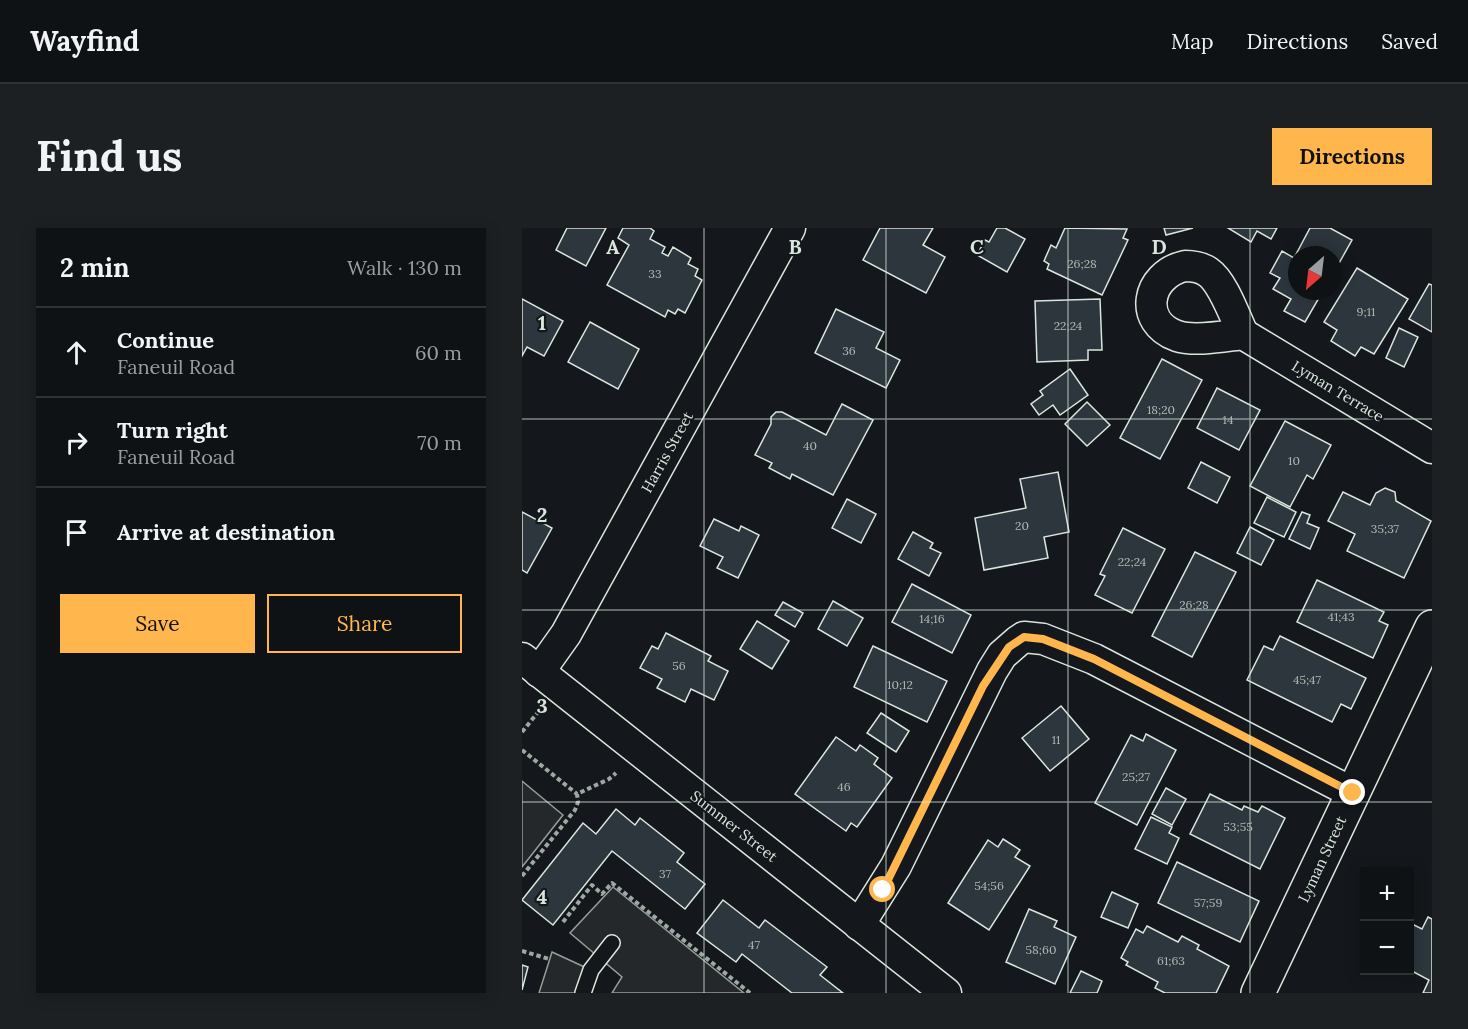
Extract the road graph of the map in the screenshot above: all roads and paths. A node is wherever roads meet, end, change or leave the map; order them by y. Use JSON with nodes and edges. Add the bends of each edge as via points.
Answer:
{"nodes":[{"id":1,"x":790,"y":228,"type":"edge"},
{"id":2,"x":1243,"y":334,"type":"dead end"},
{"id":3,"x":1432,"y":448,"type":"edge"},
{"id":4,"x":1432,"y":627,"type":"edge"},
{"id":5,"x":531,"y":665,"type":"edge"},
{"id":6,"x":543,"y":706,"type":"dead end"},
{"id":7,"x":522,"y":732,"type":"edge"},
{"id":8,"x":522,"y":750,"type":"edge"},
{"id":9,"x":621,"y":768,"type":"dead end"},
{"id":10,"x":1353,"y":793,"type":"junction"},
{"id":11,"x":577,"y":794,"type":"junction"},
{"id":12,"x":522,"y":876,"type":"edge"},
{"id":13,"x":562,"y":922,"type":"dead end"},
{"id":14,"x":860,"y":925,"type":"junction"},
{"id":15,"x":612,"y":943,"type":"dead end"},
{"id":16,"x":522,"y":951,"type":"edge"},
{"id":17,"x":549,"y":959,"type":"dead end"},
{"id":18,"x":943,"y":992,"type":"edge"},
{"id":19,"x":584,"y":993,"type":"edge"},
{"id":20,"x":750,"y":993,"type":"edge"},
{"id":21,"x":1258,"y":993,"type":"edge"}],
"edges":[{"from":1,"to":5,"type":"street","name":"Harris Street","via":[[567,634]]},
{"from":2,"to":3,"type":"street","name":"Lyman Terrace"},
{"from":4,"to":10,"type":"street","name":"Lyman Street"},
{"from":5,"to":14,"type":"street","name":"Summer Street"},
{"from":6,"to":7,"type":"path"},
{"from":8,"to":11,"type":"path"},
{"from":9,"to":11,"type":"path","via":[[609,779]]},
{"from":10,"to":14,"type":"street","via":[[1094,659],[1043,639],[1024,637],[1009,647],[992,671],[896,866]]},
{"from":10,"to":21,"type":"street","name":"Lyman Street"},
{"from":11,"to":12,"type":"path","via":[[574,810]]},
{"from":13,"to":20,"type":"path","via":[[592,885],[602,894],[612,883]]},
{"from":14,"to":18,"type":"street","name":"Summer Street"},
{"from":15,"to":19,"type":"lane","via":[[591,970]]},
{"from":16,"to":17,"type":"path"}]}
